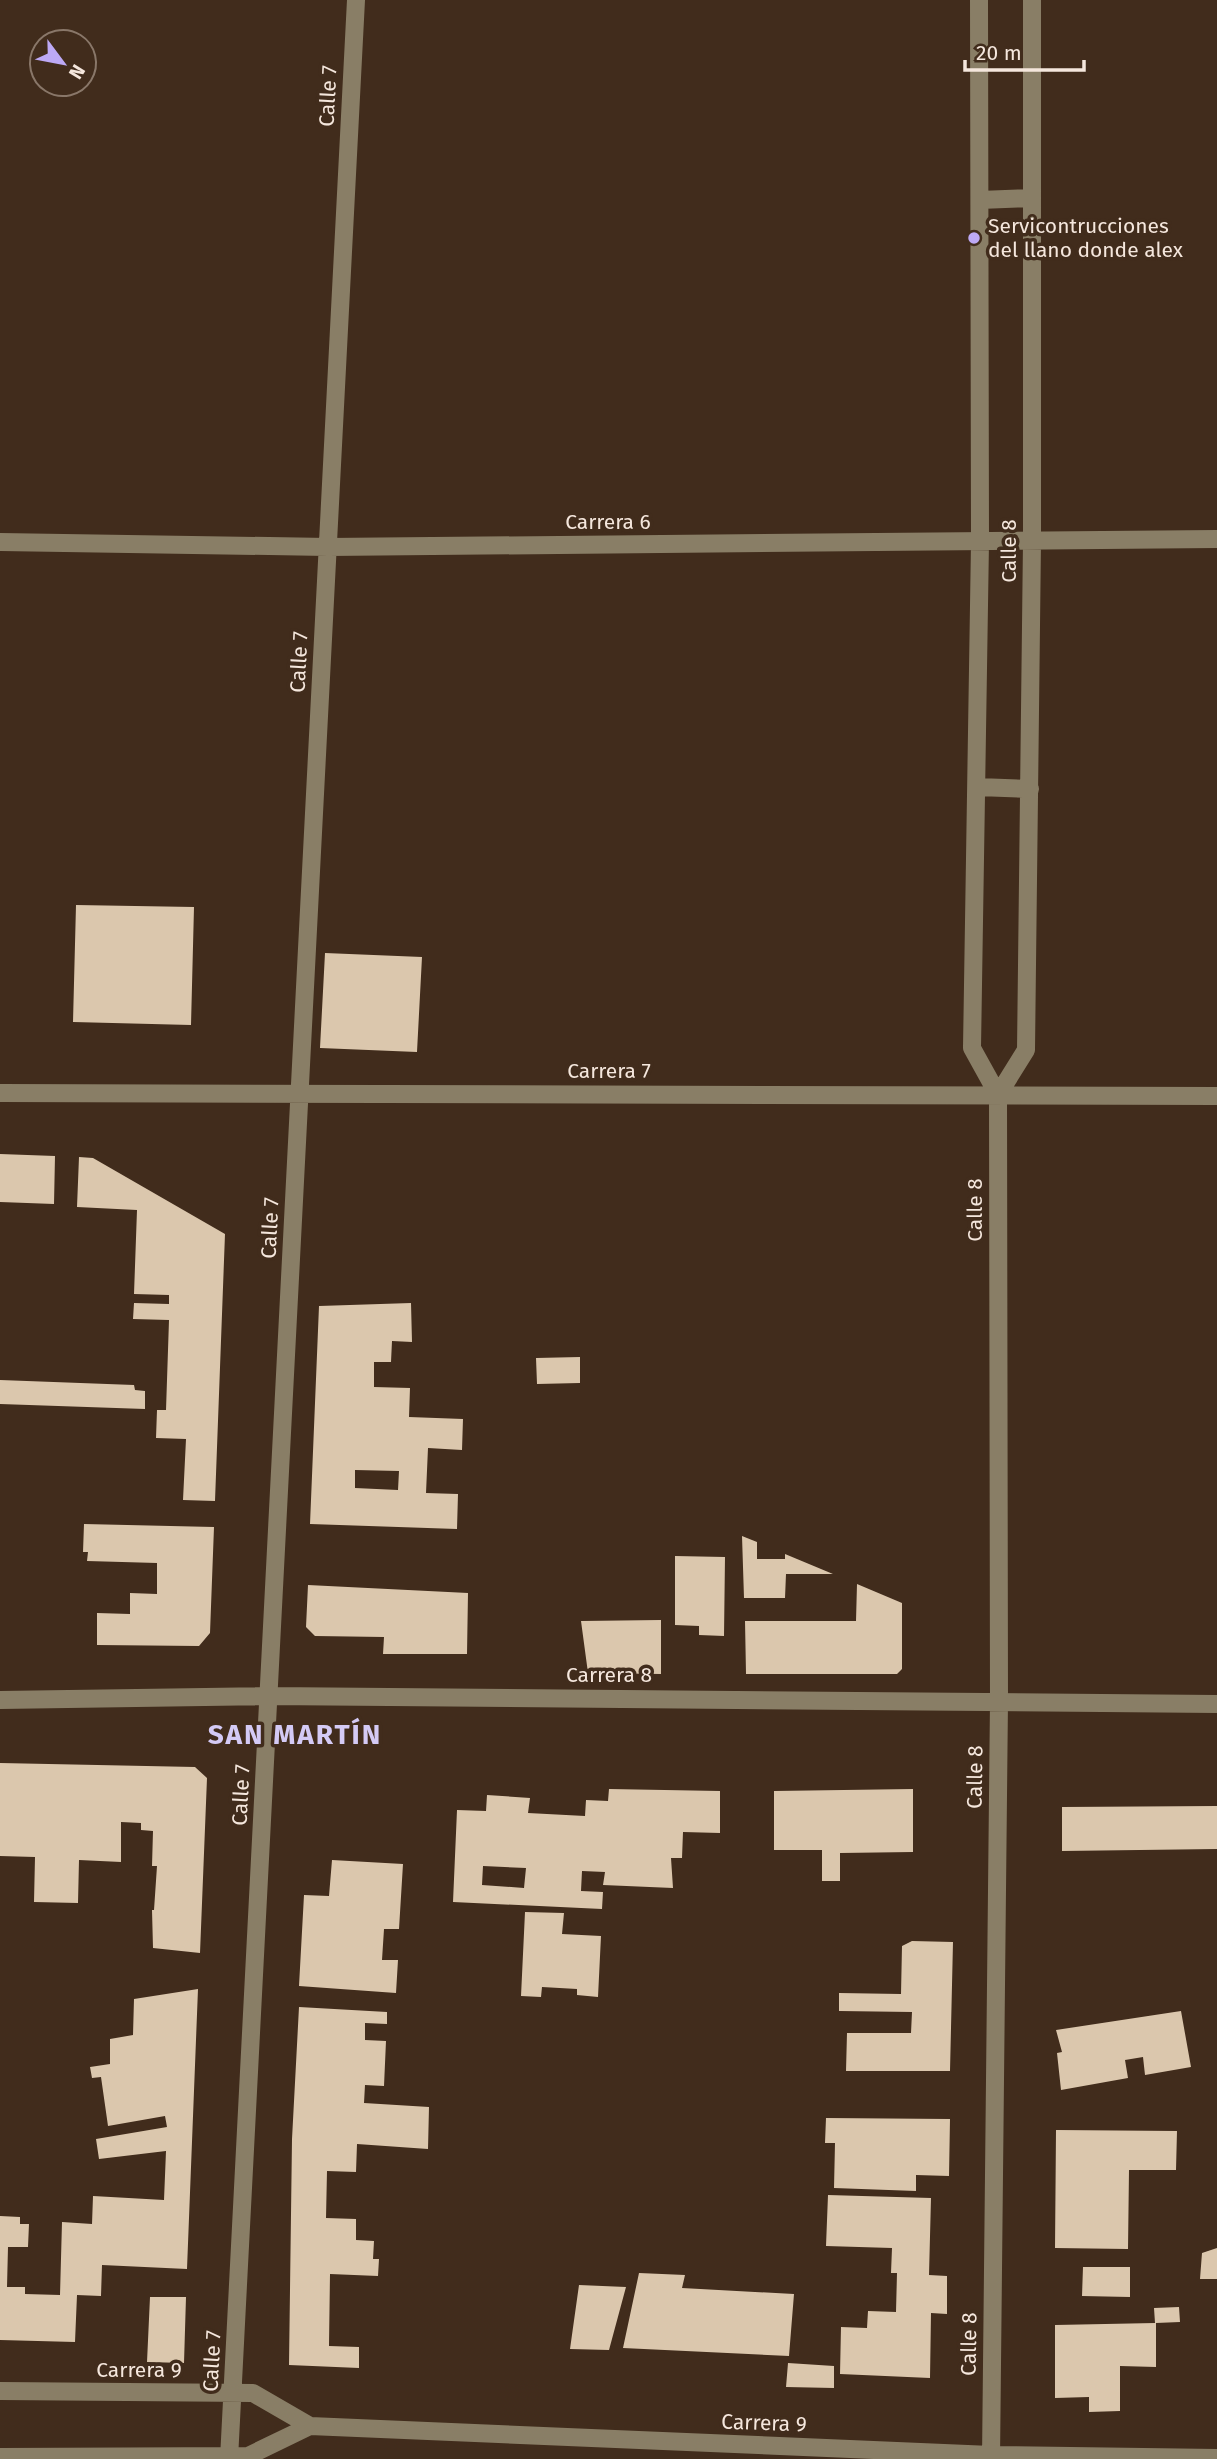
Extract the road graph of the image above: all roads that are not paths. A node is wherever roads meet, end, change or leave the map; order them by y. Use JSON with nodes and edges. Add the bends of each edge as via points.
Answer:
{"nodes":[{"id":1,"x":356,"y":0,"type":"edge"},
{"id":2,"x":979,"y":0,"type":"edge"},
{"id":3,"x":1032,"y":0,"type":"edge"},
{"id":4,"x":1031,"y":198,"type":"junction"},
{"id":5,"x":980,"y":200,"type":"junction"},
{"id":6,"x":1217,"y":539,"type":"edge"},
{"id":7,"x":1032,"y":541,"type":"junction"},
{"id":8,"x":0,"y":542,"type":"edge"},
{"id":9,"x":980,"y":542,"type":"junction"},
{"id":10,"x":328,"y":547,"type":"junction"},
{"id":11,"x":978,"y":787,"type":"junction"},
{"id":12,"x":1030,"y":789,"type":"junction"},
{"id":13,"x":300,"y":1092,"type":"junction"},
{"id":14,"x":0,"y":1093,"type":"edge"},
{"id":15,"x":998,"y":1095,"type":"junction"},
{"id":16,"x":1217,"y":1096,"type":"edge"},
{"id":17,"x":269,"y":1696,"type":"junction"},
{"id":18,"x":0,"y":1700,"type":"edge"},
{"id":19,"x":999,"y":1700,"type":"junction"},
{"id":20,"x":1217,"y":1704,"type":"edge"},
{"id":21,"x":0,"y":2391,"type":"edge"},
{"id":22,"x":233,"y":2393,"type":"junction"},
{"id":23,"x":310,"y":2427,"type":"junction"},
{"id":24,"x":0,"y":2456,"type":"edge"},
{"id":25,"x":991,"y":2457,"type":"edge"},
{"id":26,"x":229,"y":2458,"type":"edge"},
{"id":27,"x":1217,"y":2458,"type":"edge"}],
"edges":[{"from":1,"to":10,"type":"street","name":"Calle 7"},
{"from":2,"to":5,"type":"street","name":"Calle 8"},
{"from":3,"to":4,"type":"street","name":"Calle 8"},
{"from":4,"to":5,"type":"street"},
{"from":4,"to":7,"type":"street","name":"Calle 8"},
{"from":5,"to":9,"type":"street","name":"Calle 8"},
{"from":6,"to":7,"type":"street","name":"Carrera 6"},
{"from":7,"to":9,"type":"street","name":"Carrera 6"},
{"from":7,"to":12,"type":"street","name":"Calle 8"},
{"from":8,"to":10,"type":"street","name":"Carrera 6"},
{"from":9,"to":10,"type":"street","name":"Carrera 6"},
{"from":9,"to":11,"type":"street","name":"Calle 8"},
{"from":10,"to":13,"type":"street","name":"Calle 7"},
{"from":11,"to":12,"type":"street"},
{"from":11,"to":15,"type":"street","name":"Calle 8","via":[[972,1048]]},
{"from":12,"to":15,"type":"street","name":"Calle 8","via":[[1026,1050]]},
{"from":13,"to":14,"type":"street","name":"Carrera 7"},
{"from":13,"to":15,"type":"street","name":"Carrera 7"},
{"from":13,"to":17,"type":"street","name":"Calle 7"},
{"from":15,"to":16,"type":"street","name":"Carrera 7"},
{"from":15,"to":19,"type":"street","name":"Calle 8"},
{"from":17,"to":18,"type":"street","name":"Carrera 8"},
{"from":17,"to":19,"type":"street","name":"Carrera 8"},
{"from":17,"to":22,"type":"street","name":"Calle 7"},
{"from":19,"to":20,"type":"street","name":"Carrera 8"},
{"from":19,"to":25,"type":"street","name":"Calle 8"},
{"from":21,"to":22,"type":"street","name":"Carrera 9"},
{"from":22,"to":23,"type":"street","name":"Carrera 9","via":[[253,2393]]},
{"from":22,"to":26,"type":"street","name":"Calle 7"},
{"from":23,"to":25,"type":"street","name":"Carrera 9"},
{"from":23,"to":26,"type":"street","name":"Carrera 9","via":[[248,2456]]},
{"from":24,"to":26,"type":"street","name":"Carrera 9"},
{"from":25,"to":27,"type":"street","name":"Carrera 9"}]}
